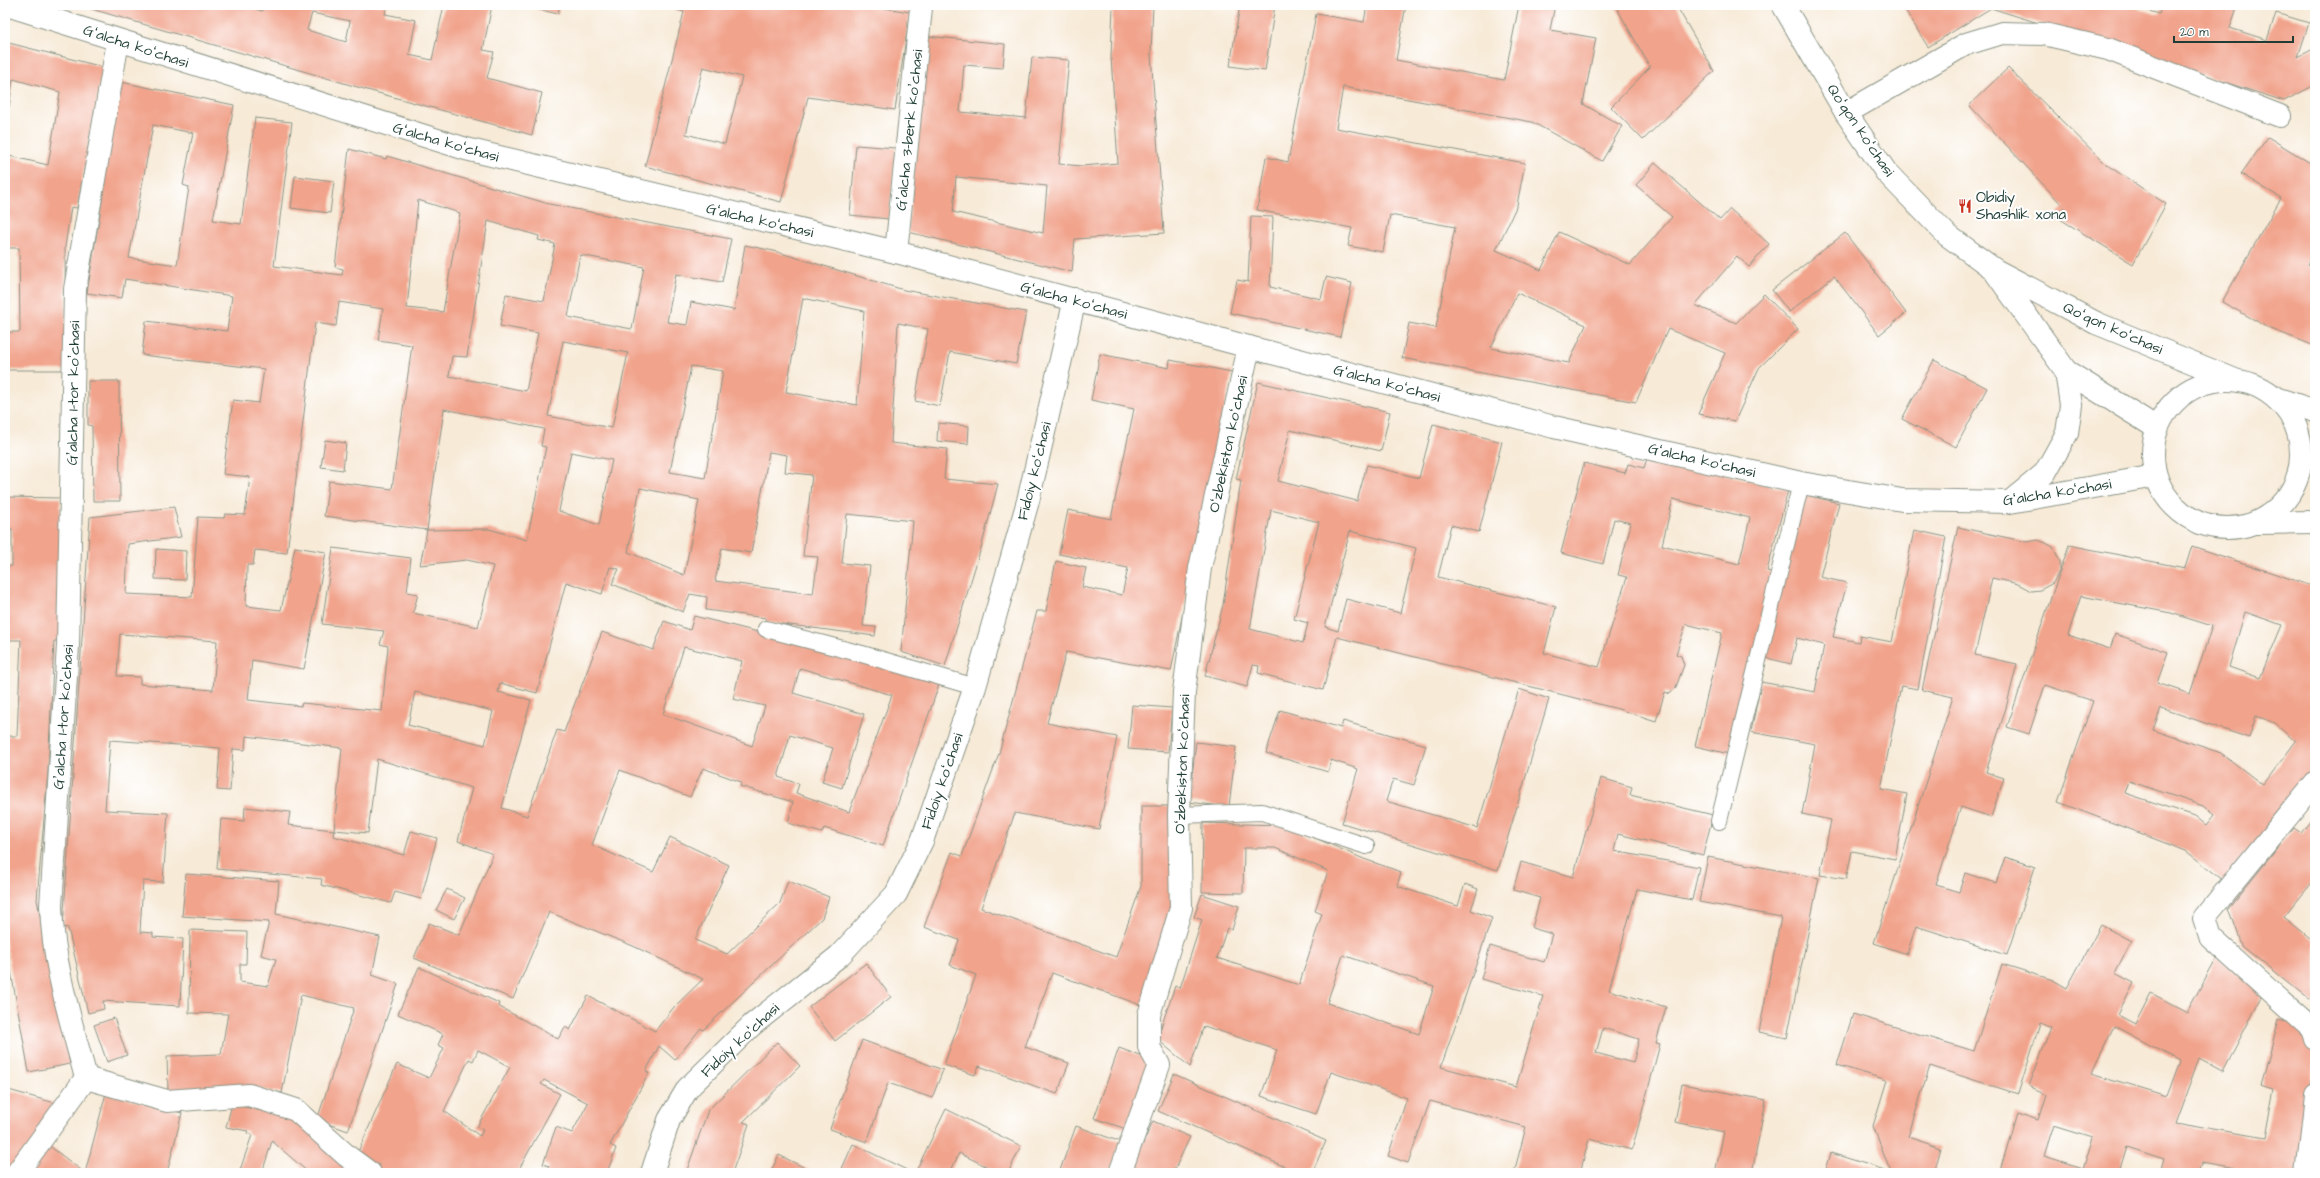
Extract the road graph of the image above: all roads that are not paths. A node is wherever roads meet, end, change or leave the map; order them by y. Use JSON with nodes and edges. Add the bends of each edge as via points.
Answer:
{"nodes":[{"id":1,"x":6,"y":5,"type":"edge"},
{"id":2,"x":1783,"y":5,"type":"edge"},
{"id":3,"x":921,"y":8,"type":"dead end"},
{"id":4,"x":118,"y":41,"type":"junction"},
{"id":5,"x":1846,"y":113,"type":"junction"},
{"id":6,"x":2280,"y":116,"type":"dead end"},
{"id":7,"x":896,"y":252,"type":"junction"},
{"id":8,"x":1994,"y":270,"type":"junction"},
{"id":9,"x":1075,"y":299,"type":"junction"},
{"id":10,"x":1249,"y":348,"type":"junction"},
{"id":11,"x":2066,"y":371,"type":"junction"},
{"id":12,"x":2235,"y":380,"type":"junction"},
{"id":13,"x":2278,"y":399,"type":"junction"},
{"id":14,"x":2315,"y":411,"type":"edge"},
{"id":15,"x":2157,"y":428,"type":"junction"},
{"id":16,"x":2155,"y":476,"type":"junction"},
{"id":17,"x":1801,"y":483,"type":"junction"},
{"id":18,"x":2010,"y":502,"type":"junction"},
{"id":19,"x":2315,"y":522,"type":"edge"},
{"id":20,"x":2257,"y":523,"type":"junction"},
{"id":21,"x":766,"y":629,"type":"dead end"},
{"id":22,"x":975,"y":687,"type":"junction"},
{"id":23,"x":2315,"y":783,"type":"edge"},
{"id":24,"x":1180,"y":815,"type":"junction"},
{"id":25,"x":1719,"y":821,"type":"dead end"},
{"id":26,"x":1366,"y":846,"type":"dead end"},
{"id":27,"x":2315,"y":1038,"type":"edge"},
{"id":28,"x":86,"y":1078,"type":"junction"},
{"id":29,"x":2315,"y":1096,"type":"edge"},
{"id":30,"x":17,"y":1173,"type":"edge"},
{"id":31,"x":370,"y":1173,"type":"edge"},
{"id":32,"x":652,"y":1173,"type":"edge"},
{"id":33,"x":1120,"y":1173,"type":"edge"},
{"id":34,"x":2306,"y":1173,"type":"edge"}],
"edges":[{"from":1,"to":4,"type":"street","name":"Gʻalcha koʻchasi"},
{"from":2,"to":5,"type":"street","name":"Qoʻqon koʻchasi"},
{"from":3,"to":7,"type":"street","name":"Gʼalcha 3-berk koʼchasi"},
{"from":4,"to":7,"type":"street","name":"Gʻalcha koʻchasi","via":[[466,150]]},
{"from":4,"to":28,"type":"street","name":"Gʼalcha 1-tor koʼchasi","via":[[75,289],[68,646],[51,906],[52,938],[62,988]]},
{"from":5,"to":6,"type":"street","via":[[1966,44],[2002,33],[2044,34],[2108,49]]},
{"from":5,"to":8,"type":"street","name":"Qoʻqon koʻchasi","via":[[1886,172],[1947,235]]},
{"from":7,"to":9,"type":"street","name":"Gʻalcha koʻchasi"},
{"from":8,"to":11,"type":"street","name":"Qoʻqon koʻchasi"},
{"from":8,"to":12,"type":"street","name":"Qoʻqon koʻchasi","via":[[2096,323]]},
{"from":9,"to":10,"type":"street","name":"Gʻalcha koʻchasi"},
{"from":9,"to":22,"type":"street","name":"Fidoiy koʻchasi","via":[[1028,501]]},
{"from":10,"to":17,"type":"street","name":"Gʻalcha koʻchasi","via":[[1554,426]]},
{"from":10,"to":24,"type":"street","name":"Oʻzbekiston koʻchasi","via":[[1200,568],[1184,692]]},
{"from":11,"to":15,"type":"street","name":"Qoʻqon koʻchasi"},
{"from":11,"to":18,"type":"street","via":[[2071,405],[2067,433],[2044,473]]},
{"from":12,"to":13,"type":"street","via":[[2258,386]]},
{"from":12,"to":15,"type":"street","via":[[2210,382],[2188,391],[2170,407]]},
{"from":13,"to":14,"type":"street"},
{"from":13,"to":20,"type":"street","via":[[2293,419],[2301,442],[2301,466],[2293,490],[2278,510]]},
{"from":15,"to":16,"type":"street","via":[[2153,452]]},
{"from":16,"to":18,"type":"street","name":"Gʻalcha koʻchasi"},
{"from":16,"to":20,"type":"street","via":[[2167,498],[2185,516],[2208,527],[2232,529]]},
{"from":17,"to":18,"type":"street","name":"Gʻalcha koʻchasi","via":[[1902,500]]},
{"from":17,"to":25,"type":"lane"},
{"from":19,"to":20,"type":"street"},
{"from":21,"to":22,"type":"lane"},
{"from":22,"to":32,"type":"street","name":"Fidoiy koʻchasi","via":[[922,840],[896,894],[839,956],[752,1025],[688,1088],[670,1120]]},
{"from":23,"to":27,"type":"street","via":[[2204,918],[2210,937],[2311,1028]]},
{"from":24,"to":26,"type":"lane","via":[[1262,812]]},
{"from":24,"to":33,"type":"street","name":"Oʻzbekiston koʻchasi","via":[[1181,908],[1149,1015],[1149,1047],[1159,1065]]},
{"from":28,"to":30,"type":"street"},
{"from":28,"to":31,"type":"street","via":[[167,1101],[249,1095],[296,1110]]},
{"from":29,"to":34,"type":"street"}]}
